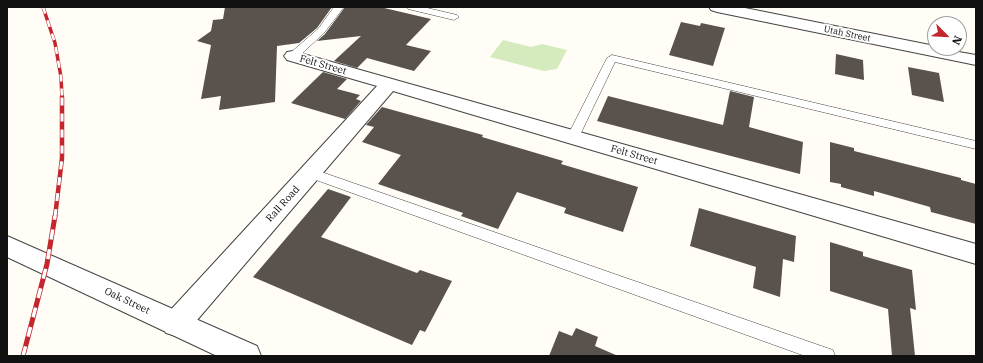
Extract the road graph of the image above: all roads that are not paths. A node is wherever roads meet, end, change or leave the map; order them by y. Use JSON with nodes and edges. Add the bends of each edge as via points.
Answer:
{"nodes":[{"id":1,"x":339,"y":7,"type":"edge"},
{"id":2,"x":411,"y":7,"type":"edge"},
{"id":3,"x":718,"y":7,"type":"edge"},
{"id":4,"x":454,"y":18,"type":"dead end"},
{"id":5,"x":293,"y":56,"type":"joint"},
{"id":6,"x":976,"y":60,"type":"edge"},
{"id":7,"x":389,"y":84,"type":"junction"},
{"id":8,"x":573,"y":137,"type":"junction"},
{"id":9,"x":976,"y":145,"type":"edge"},
{"id":10,"x":310,"y":173,"type":"junction"},
{"id":11,"x":7,"y":246,"type":"edge"},
{"id":12,"x":976,"y":254,"type":"edge"},
{"id":13,"x":176,"y":324,"type":"junction"},
{"id":14,"x":247,"y":356,"type":"edge"},
{"id":15,"x":827,"y":356,"type":"edge"}],
"edges":[{"from":1,"to":5,"type":"lane","via":[[320,31]]},
{"from":2,"to":4,"type":"lane"},
{"from":3,"to":6,"type":"street","name":"Utah Street"},
{"from":5,"to":7,"type":"street","name":"Felt Street"},
{"from":7,"to":8,"type":"street","name":"Felt Street"},
{"from":7,"to":10,"type":"street","name":"Rall Road"},
{"from":8,"to":9,"type":"lane","via":[[612,58]]},
{"from":8,"to":12,"type":"street","name":"Felt Street"},
{"from":10,"to":13,"type":"street","name":"Rall Road"},
{"from":10,"to":15,"type":"lane"},
{"from":11,"to":13,"type":"street","name":"Oak Street"},
{"from":13,"to":14,"type":"street","name":"Oak Street"}]}
